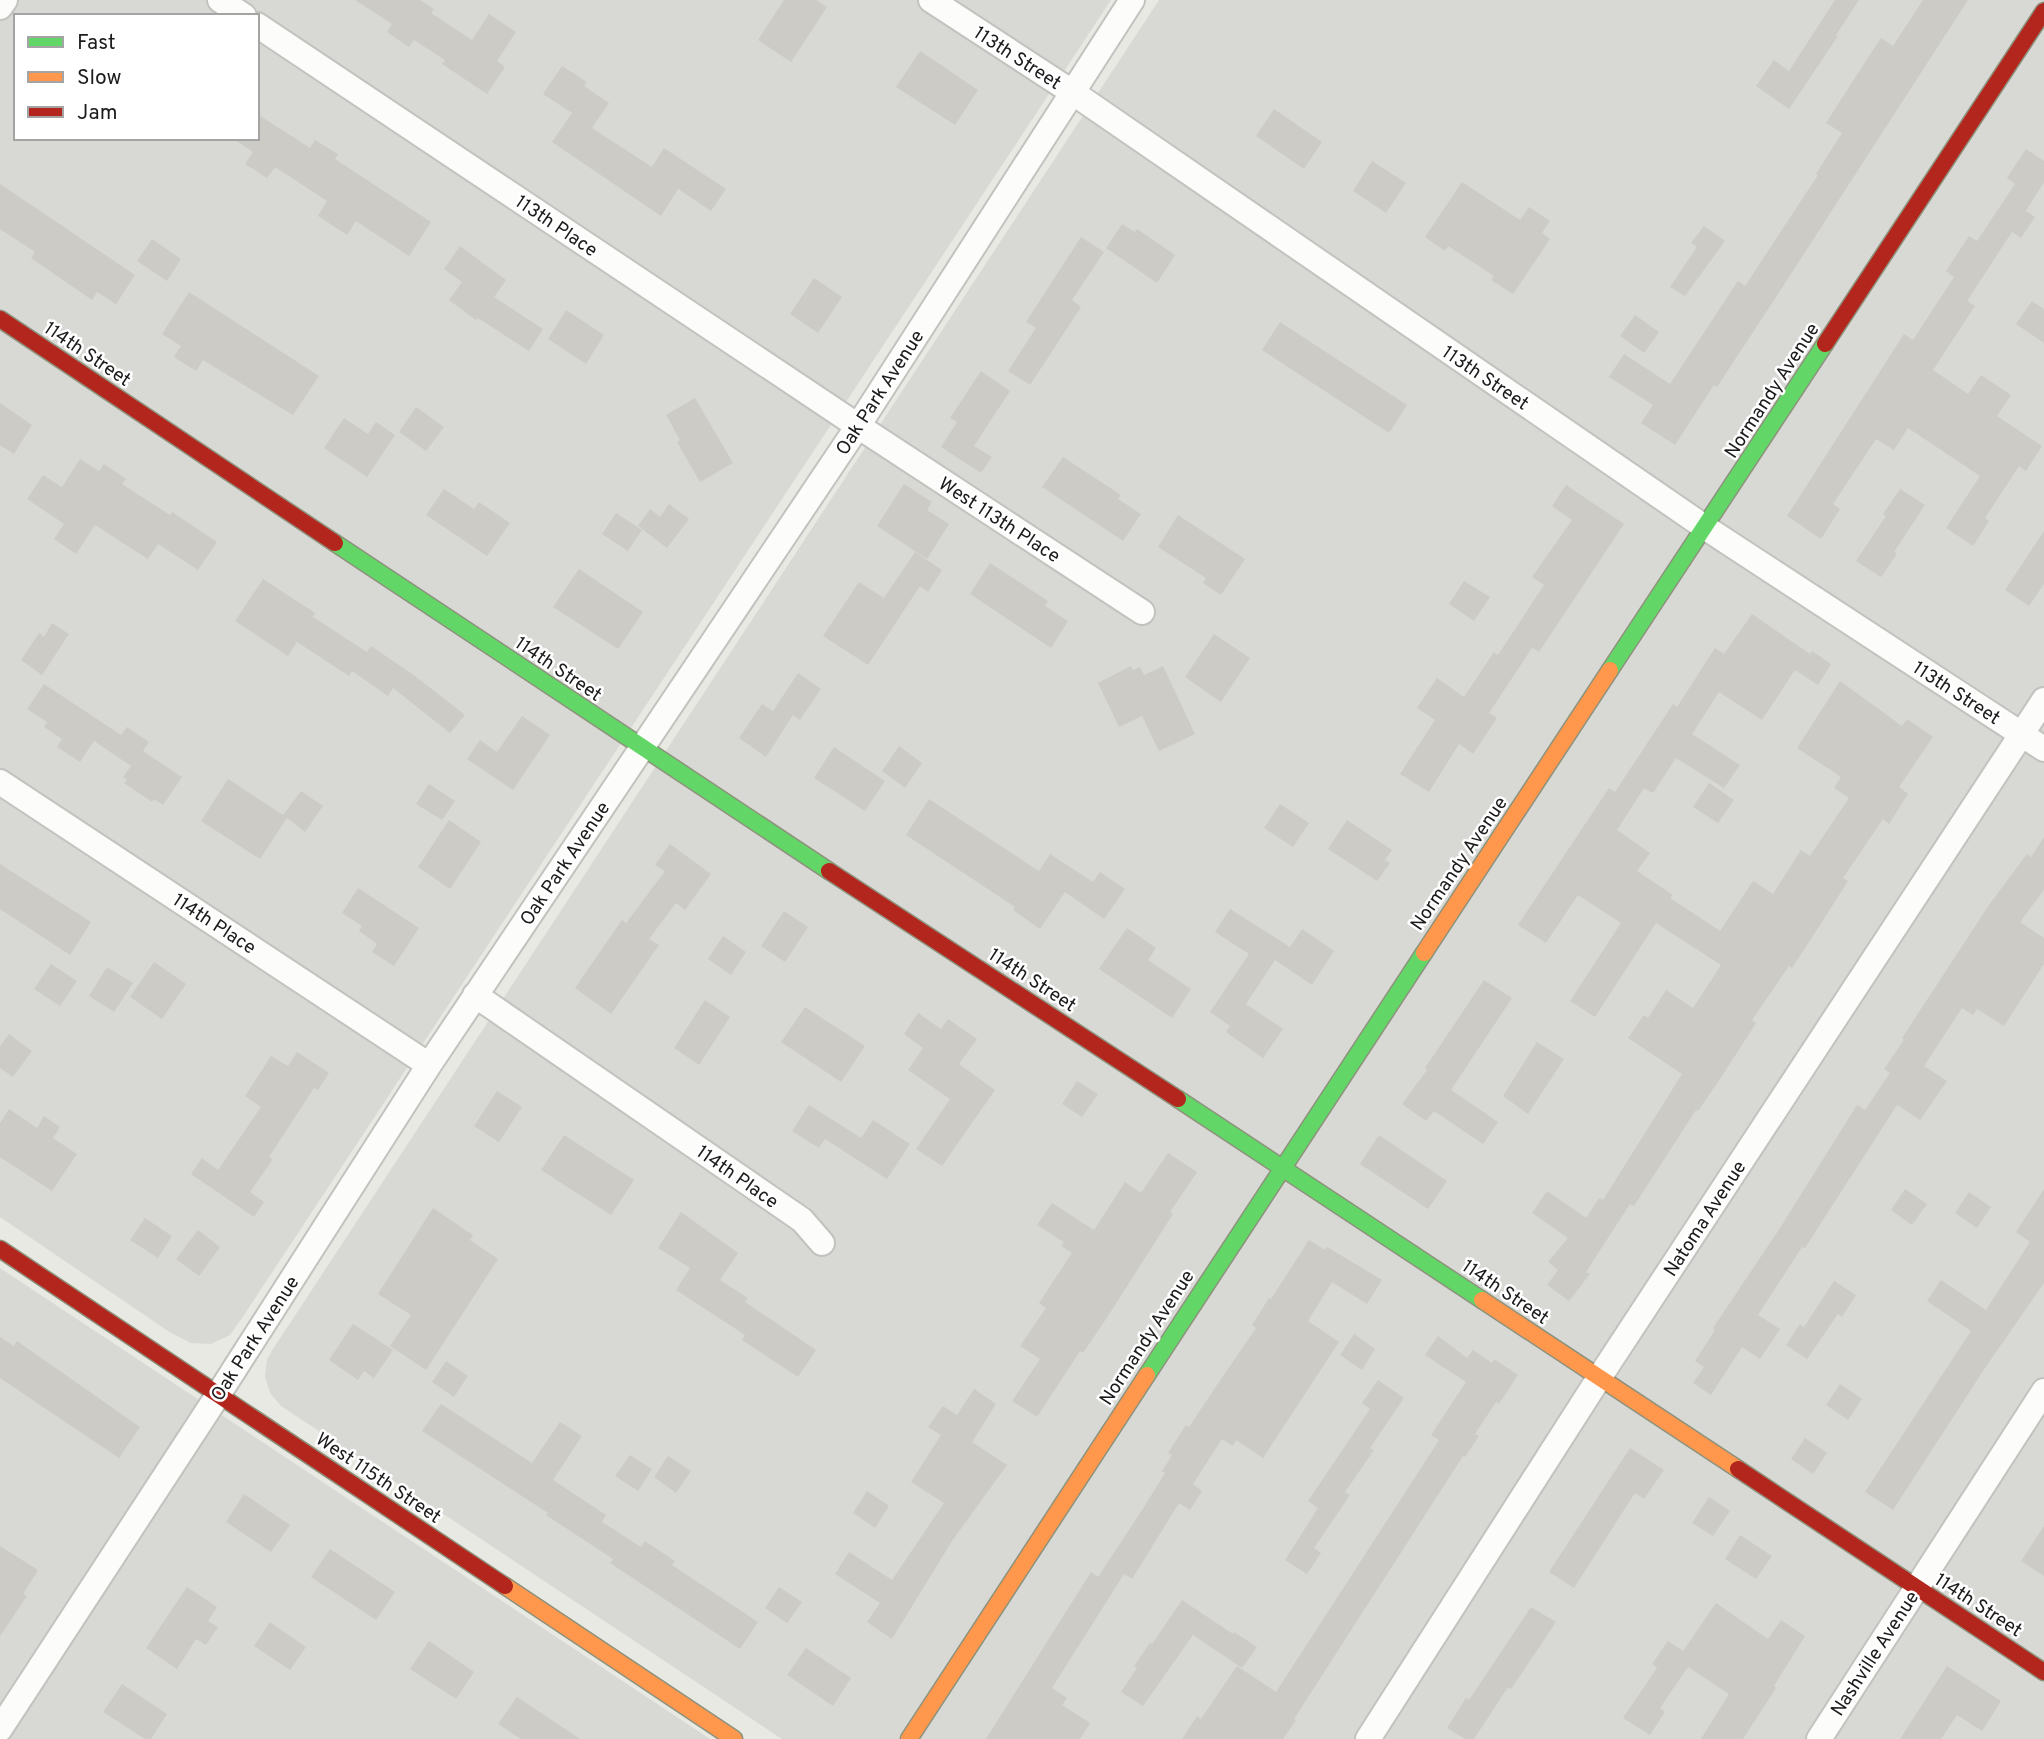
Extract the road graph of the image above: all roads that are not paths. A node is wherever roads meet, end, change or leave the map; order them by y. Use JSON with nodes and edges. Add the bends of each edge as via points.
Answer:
{"nodes":[{"id":1,"x":5,"y":0,"type":"edge"},
{"id":2,"x":220,"y":0,"type":"edge"},
{"id":3,"x":931,"y":0,"type":"edge"},
{"id":4,"x":1132,"y":0,"type":"edge"},
{"id":5,"x":0,"y":7,"type":"edge"},
{"id":6,"x":2044,"y":11,"type":"edge"},
{"id":7,"x":241,"y":14,"type":"edge"},
{"id":8,"x":259,"y":26,"type":"edge"},
{"id":9,"x":1072,"y":92,"type":"junction"},
{"id":10,"x":0,"y":319,"type":"edge"},
{"id":11,"x":858,"y":426,"type":"junction"},
{"id":12,"x":1706,"y":528,"type":"junction"},
{"id":13,"x":1142,"y":612,"type":"dead end"},
{"id":14,"x":2044,"y":700,"type":"edge"},
{"id":15,"x":2021,"y":734,"type":"junction"},
{"id":16,"x":641,"y":748,"type":"junction"},
{"id":17,"x":2044,"y":749,"type":"edge"},
{"id":18,"x":0,"y":782,"type":"edge"},
{"id":19,"x":475,"y":995,"type":"junction"},
{"id":20,"x":429,"y":1065,"type":"junction"},
{"id":21,"x":1282,"y":1167,"type":"junction"},
{"id":22,"x":822,"y":1243,"type":"dead end"},
{"id":23,"x":0,"y":1249,"type":"edge"},
{"id":24,"x":1599,"y":1378,"type":"junction"},
{"id":25,"x":2044,"y":1391,"type":"edge"},
{"id":26,"x":218,"y":1395,"type":"junction"},
{"id":27,"x":1916,"y":1588,"type":"junction"},
{"id":28,"x":2044,"y":1672,"type":"edge"},
{"id":29,"x":4,"y":1715,"type":"edge"},
{"id":30,"x":734,"y":1739,"type":"edge"},
{"id":31,"x":909,"y":1739,"type":"edge"},
{"id":32,"x":1368,"y":1739,"type":"edge"},
{"id":33,"x":1819,"y":1739,"type":"edge"}],
"edges":[{"from":1,"to":5,"type":"street"},
{"from":2,"to":7,"type":"street"},
{"from":3,"to":9,"type":"street","name":"113th Street"},
{"from":4,"to":9,"type":"street","name":"Oak Park Avenue"},
{"from":6,"to":12,"type":"street","name":"Normandy Avenue"},
{"from":8,"to":11,"type":"street","name":"113th Place"},
{"from":9,"to":11,"type":"street","name":"Oak Park Avenue"},
{"from":9,"to":12,"type":"street","name":"113th Street"},
{"from":10,"to":16,"type":"street","name":"114th Street"},
{"from":11,"to":13,"type":"street","name":"West 113th Place"},
{"from":11,"to":16,"type":"street","name":"Oak Park Avenue"},
{"from":12,"to":15,"type":"street","name":"113th Street"},
{"from":12,"to":21,"type":"street","name":"Normandy Avenue"},
{"from":14,"to":15,"type":"street","name":"Natoma Avenue"},
{"from":15,"to":17,"type":"street","name":"113th Street"},
{"from":15,"to":24,"type":"street","name":"Natoma Avenue"},
{"from":16,"to":19,"type":"street","name":"Oak Park Avenue"},
{"from":16,"to":21,"type":"street","name":"114th Street"},
{"from":18,"to":20,"type":"street","name":"114th Place"},
{"from":19,"to":20,"type":"street","name":"Oak Park Avenue"},
{"from":19,"to":22,"type":"street","name":"114th Place","via":[[802,1220]]},
{"from":20,"to":26,"type":"street","name":"Oak Park Avenue"},
{"from":21,"to":24,"type":"street","name":"114th Street"},
{"from":21,"to":31,"type":"street","name":"Normandy Avenue"},
{"from":23,"to":26,"type":"street","name":"West 115th Street"},
{"from":24,"to":27,"type":"street","name":"114th Street"},
{"from":24,"to":32,"type":"street","name":"Natoma Avenue"},
{"from":25,"to":27,"type":"street","name":"Nashville Avenue"},
{"from":26,"to":29,"type":"street","name":"Oak Park Avenue"},
{"from":26,"to":30,"type":"street","name":"West 115th Street"},
{"from":27,"to":28,"type":"street","name":"114th Street"},
{"from":27,"to":33,"type":"street","name":"Nashville Avenue"}]}
